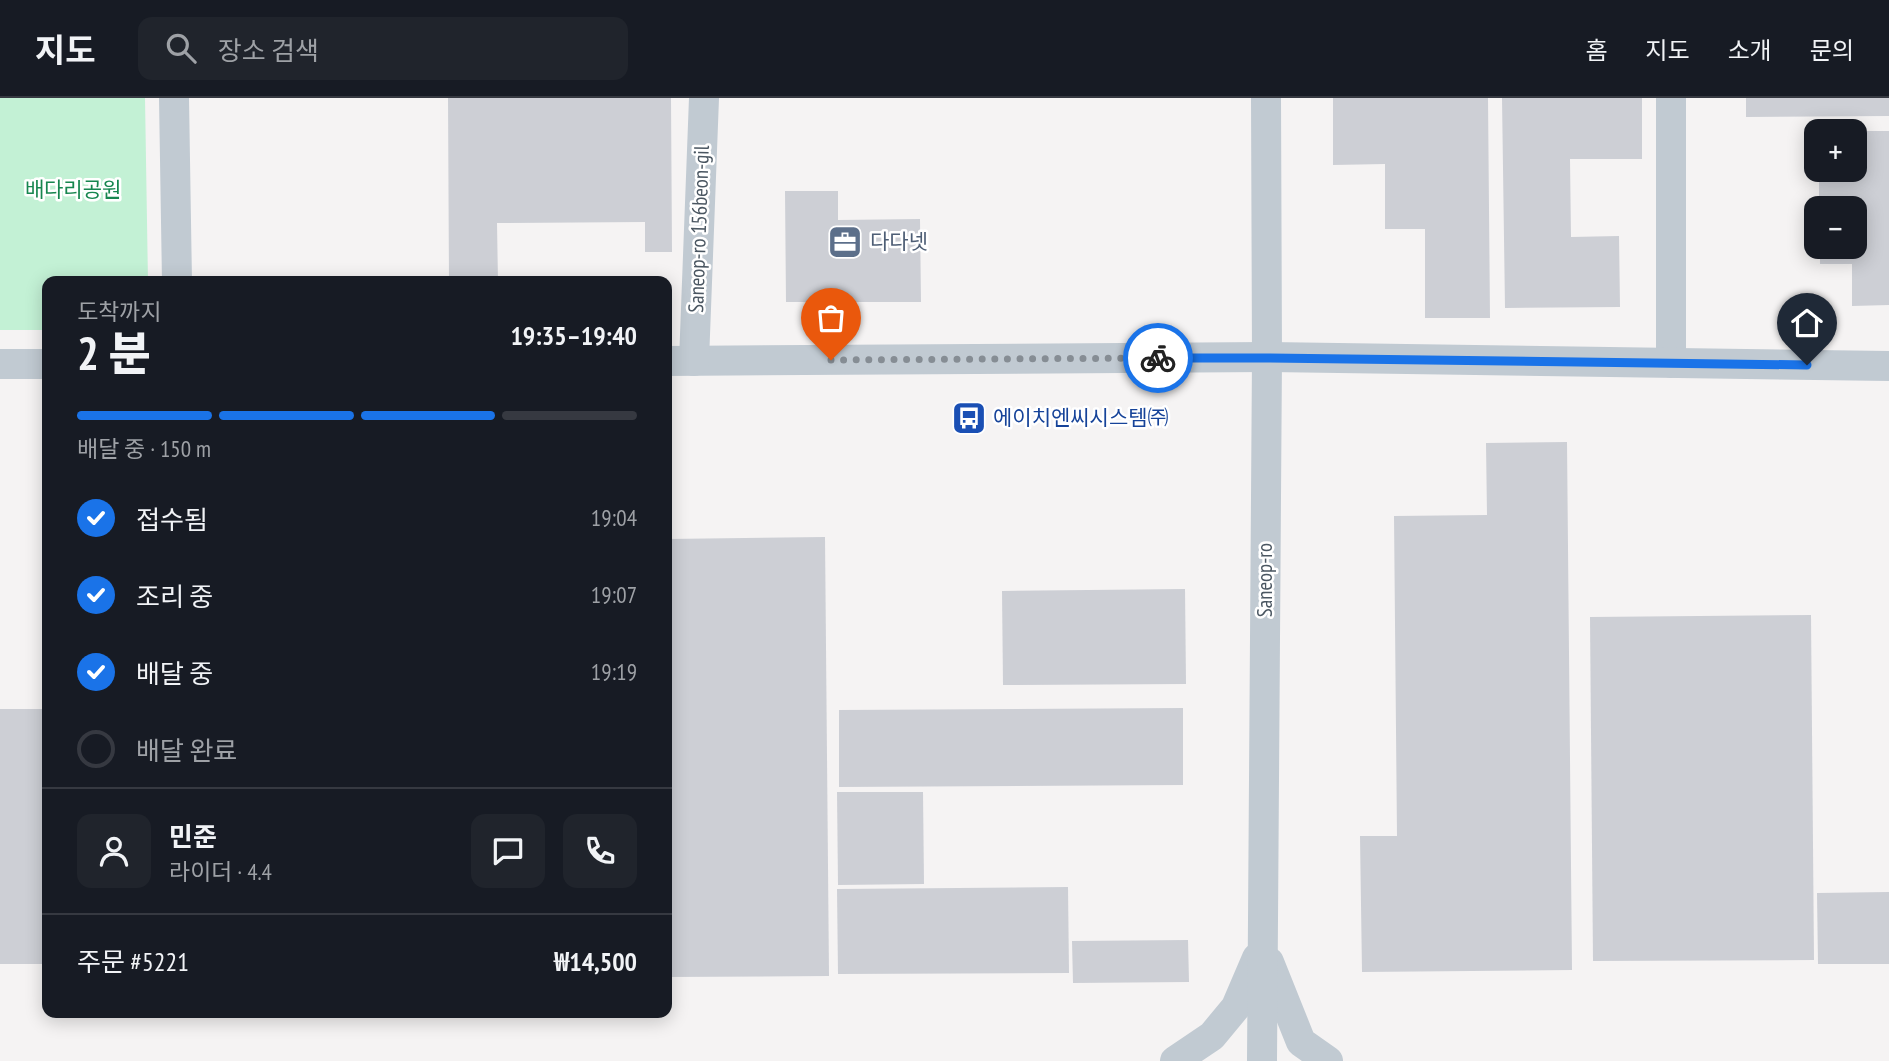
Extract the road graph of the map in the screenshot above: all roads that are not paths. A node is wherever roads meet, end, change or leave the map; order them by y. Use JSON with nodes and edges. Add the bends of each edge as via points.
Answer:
{"nodes":[{"id":1,"x":174,"y":98,"type":"edge"},
{"id":2,"x":704,"y":98,"type":"edge"},
{"id":3,"x":1266,"y":98,"type":"edge"},
{"id":4,"x":1671,"y":98,"type":"edge"},
{"id":5,"x":177,"y":276,"type":"edge"},
{"id":6,"x":1267,"y":358,"type":"junction"},
{"id":7,"x":680,"y":361,"type":"edge"},
{"id":8,"x":1671,"y":363,"type":"junction"},
{"id":9,"x":42,"y":364,"type":"edge"},
{"id":10,"x":0,"y":365,"type":"edge"},
{"id":11,"x":1889,"y":366,"type":"edge"},
{"id":12,"x":1263,"y":945,"type":"junction"},
{"id":13,"x":1175,"y":1061,"type":"edge"},
{"id":14,"x":1262,"y":1061,"type":"edge"},
{"id":15,"x":1328,"y":1061,"type":"edge"}],
"edges":[{"from":1,"to":5,"type":"street"},
{"from":2,"to":7,"type":"street","name":"Saneop-ro 156beon-gil"},
{"from":3,"to":6,"type":"street","name":"Saneop-ro"},
{"from":4,"to":8,"type":"street"},
{"from":6,"to":7,"type":"street","name":"Saneop-ro 156beon-gil"},
{"from":6,"to":8,"type":"street","name":"Saneop-ro 156beon-gil"},
{"from":6,"to":12,"type":"street","name":"Saneop-ro"},
{"from":8,"to":11,"type":"street","name":"Saneop-ro 156beon-gil"},
{"from":9,"to":10,"type":"street"},
{"from":12,"to":13,"type":"street","via":[[1236,1007],[1212,1036]]},
{"from":12,"to":14,"type":"street","name":"Saneop-ro"},
{"from":12,"to":15,"type":"street","via":[[1301,1042]]}]}
